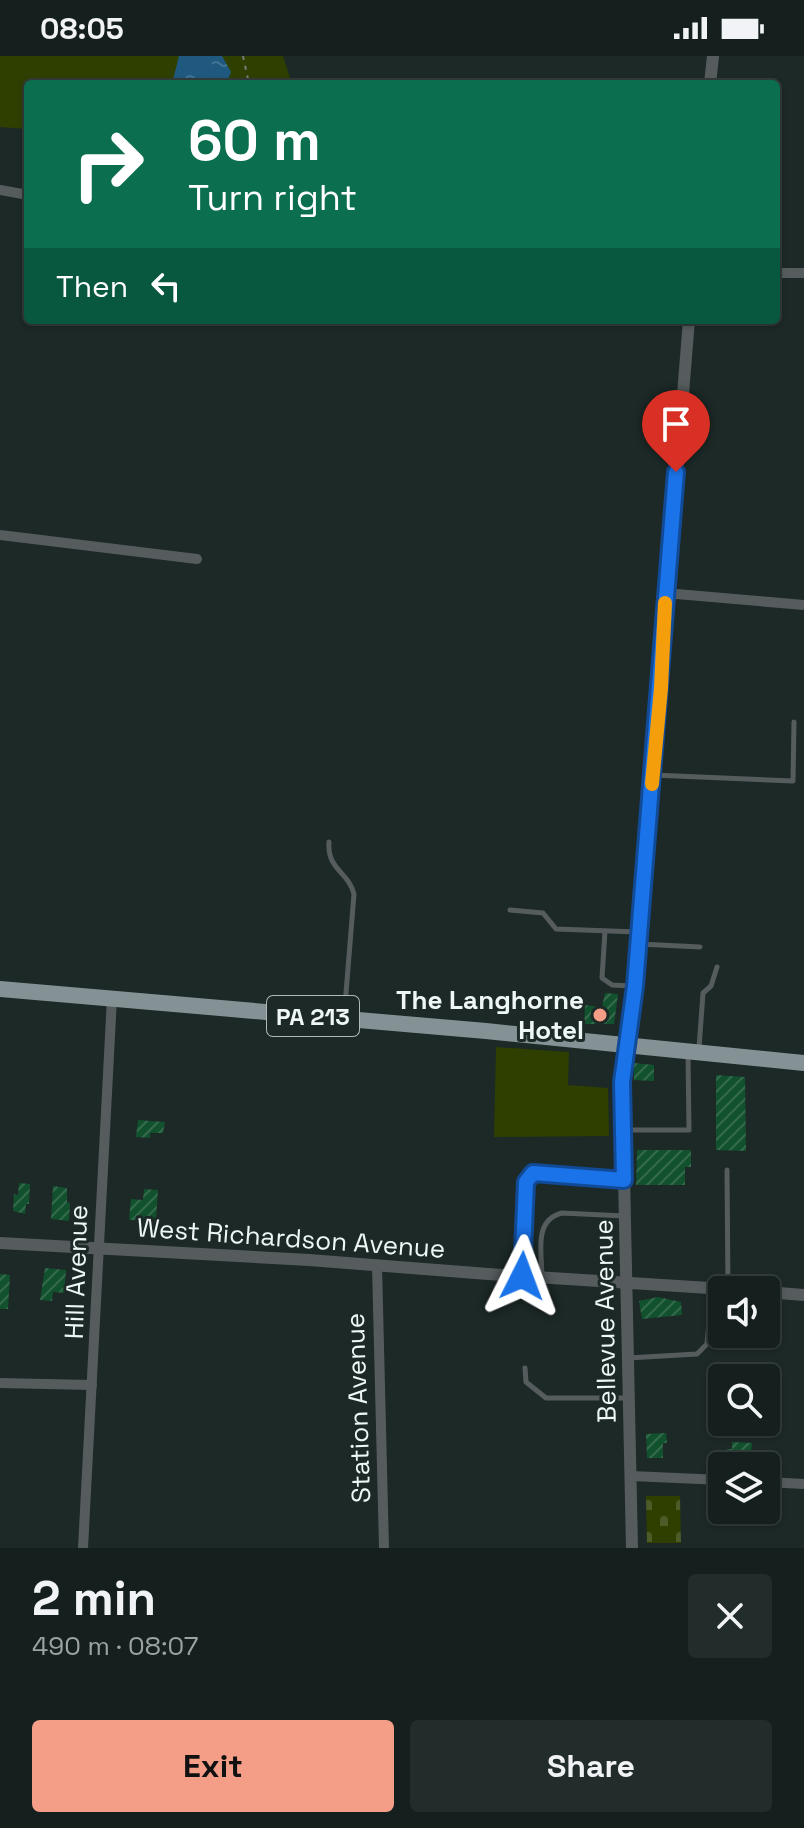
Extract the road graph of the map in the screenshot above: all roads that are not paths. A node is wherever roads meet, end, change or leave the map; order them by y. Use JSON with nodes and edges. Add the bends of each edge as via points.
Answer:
{"nodes":[{"id":1,"x":713,"y":56,"type":"edge"},
{"id":2,"x":710,"y":80,"type":"edge"},
{"id":3,"x":0,"y":190,"type":"edge"},
{"id":4,"x":24,"y":194,"type":"edge"},
{"id":5,"x":780,"y":273,"type":"edge"},
{"id":6,"x":804,"y":273,"type":"edge"},
{"id":7,"x":689,"y":324,"type":"edge"},
{"id":8,"x":0,"y":535,"type":"edge"},
{"id":9,"x":197,"y":559,"type":"dead end"},
{"id":10,"x":665,"y":593,"type":"junction"},
{"id":11,"x":804,"y":605,"type":"edge"},
{"id":12,"x":794,"y":722,"type":"dead end"},
{"id":13,"x":652,"y":775,"type":"junction"},
{"id":14,"x":329,"y":842,"type":"dead end"},
{"id":15,"x":510,"y":910,"type":"dead end"},
{"id":16,"x":605,"y":931,"type":"junction"},
{"id":17,"x":639,"y":938,"type":"junction"},
{"id":18,"x":700,"y":947,"type":"dead end"},
{"id":19,"x":717,"y":967,"type":"dead end"},
{"id":20,"x":635,"y":986,"type":"junction"},
{"id":21,"x":0,"y":989,"type":"edge"},
{"id":22,"x":112,"y":998,"type":"junction"},
{"id":23,"x":344,"y":1019,"type":"junction"},
{"id":24,"x":626,"y":1046,"type":"junction"},
{"id":25,"x":694,"y":1053,"type":"junction"},
{"id":26,"x":804,"y":1063,"type":"edge"},
{"id":27,"x":623,"y":1130,"type":"junction"},
{"id":28,"x":727,"y":1170,"type":"dead end"},
{"id":29,"x":624,"y":1180,"type":"junction"},
{"id":30,"x":625,"y":1216,"type":"junction"},
{"id":31,"x":0,"y":1243,"type":"edge"},
{"id":32,"x":99,"y":1248,"type":"junction"},
{"id":33,"x":377,"y":1266,"type":"junction"},
{"id":34,"x":522,"y":1276,"type":"junction"},
{"id":35,"x":728,"y":1276,"type":"edge"},
{"id":36,"x":542,"y":1277,"type":"junction"},
{"id":37,"x":626,"y":1283,"type":"junction"},
{"id":38,"x":708,"y":1288,"type":"edge"},
{"id":39,"x":780,"y":1293,"type":"edge"},
{"id":40,"x":804,"y":1295,"type":"edge"},
{"id":41,"x":708,"y":1333,"type":"edge"},
{"id":42,"x":627,"y":1358,"type":"junction"},
{"id":43,"x":525,"y":1368,"type":"dead end"},
{"id":44,"x":0,"y":1383,"type":"edge"},
{"id":45,"x":92,"y":1385,"type":"junction"},
{"id":46,"x":628,"y":1398,"type":"junction"},
{"id":47,"x":631,"y":1476,"type":"junction"},
{"id":48,"x":708,"y":1479,"type":"edge"},
{"id":49,"x":780,"y":1483,"type":"edge"},
{"id":50,"x":804,"y":1484,"type":"edge"},
{"id":51,"x":83,"y":1548,"type":"edge"},
{"id":52,"x":384,"y":1548,"type":"edge"},
{"id":53,"x":632,"y":1548,"type":"edge"}],
"edges":[{"from":1,"to":2,"type":"street"},
{"from":3,"to":4,"type":"street"},
{"from":5,"to":6,"type":"street"},
{"from":7,"to":10,"type":"street","name":"Bellevue Avenue"},
{"from":8,"to":9,"type":"street"},
{"from":10,"to":11,"type":"street"},
{"from":10,"to":13,"type":"street","name":"Bellevue Avenue"},
{"from":12,"to":13,"type":"lane","via":[[793,781]]},
{"from":13,"to":17,"type":"street","name":"Bellevue Avenue"},
{"from":14,"to":23,"type":"lane","via":[[331,863],[354,894]]},
{"from":15,"to":16,"type":"lane","via":[[543,913],[556,929]]},
{"from":16,"to":17,"type":"lane"},
{"from":16,"to":20,"type":"lane","via":[[602,978],[612,985]]},
{"from":17,"to":18,"type":"lane"},
{"from":17,"to":20,"type":"street","name":"Bellevue Avenue"},
{"from":19,"to":25,"type":"lane","via":[[703,993]]},
{"from":20,"to":24,"type":"street","name":"Bellevue Avenue"},
{"from":21,"to":22,"type":"main road","number":"PA 213"},
{"from":22,"to":23,"type":"main road","number":"PA 213"},
{"from":22,"to":32,"type":"street","name":"Hill Avenue"},
{"from":23,"to":24,"type":"main road","number":"PA 213"},
{"from":24,"to":25,"type":"main road","number":"PA 213"},
{"from":24,"to":27,"type":"street","name":"Bellevue Avenue"},
{"from":25,"to":26,"type":"main road","number":"PA 213"},
{"from":25,"to":27,"type":"lane","via":[[689,1130]]},
{"from":27,"to":29,"type":"street","name":"Bellevue Avenue"},
{"from":28,"to":35,"type":"lane"},
{"from":29,"to":30,"type":"street","name":"Bellevue Avenue"},
{"from":29,"to":34,"type":"lane","via":[[533,1173],[526,1182]]},
{"from":30,"to":36,"type":"lane","via":[[553,1215],[542,1229]]},
{"from":30,"to":37,"type":"street","name":"Bellevue Avenue"},
{"from":31,"to":32,"type":"street","name":"West Richardson Avenue"},
{"from":32,"to":33,"type":"street","name":"West Richardson Avenue"},
{"from":32,"to":45,"type":"street","name":"Hill Avenue"},
{"from":33,"to":34,"type":"street","name":"West Richardson Avenue"},
{"from":33,"to":52,"type":"street","name":"Station Avenue"},
{"from":34,"to":36,"type":"street","name":"West Richardson Avenue"},
{"from":36,"to":37,"type":"street","name":"West Richardson Avenue"},
{"from":37,"to":38,"type":"street","name":"West Richardson Avenue"},
{"from":37,"to":42,"type":"street","name":"Bellevue Avenue"},
{"from":39,"to":40,"type":"street"},
{"from":41,"to":42,"type":"lane","via":[[707,1344],[697,1354]]},
{"from":42,"to":46,"type":"street","name":"Bellevue Avenue"},
{"from":43,"to":46,"type":"lane","via":[[526,1382],[546,1398]]},
{"from":44,"to":45,"type":"street"},
{"from":45,"to":51,"type":"street","name":"Hill Avenue"},
{"from":46,"to":47,"type":"street","name":"Bellevue Avenue"},
{"from":47,"to":48,"type":"street"},
{"from":47,"to":53,"type":"street","name":"Bellevue Avenue"},
{"from":49,"to":50,"type":"street"}]}
